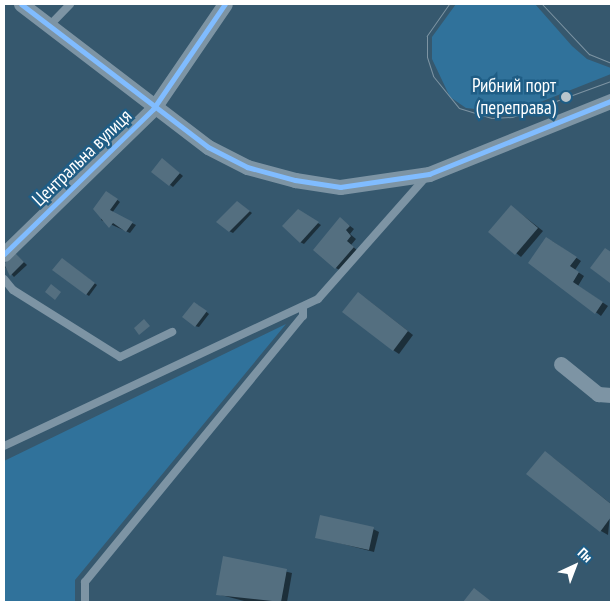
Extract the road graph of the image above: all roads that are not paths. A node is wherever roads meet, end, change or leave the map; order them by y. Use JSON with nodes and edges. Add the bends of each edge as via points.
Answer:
{"nodes":[{"id":1,"x":21,"y":4,"type":"edge"},
{"id":2,"x":70,"y":4,"type":"edge"},
{"id":3,"x":225,"y":4,"type":"edge"},
{"id":4,"x":49,"y":26,"type":"junction"},
{"id":5,"x":611,"y":101,"type":"edge"},
{"id":6,"x":153,"y":109,"type":"junction"},
{"id":7,"x":429,"y":174,"type":"junction"},
{"id":8,"x":4,"y":254,"type":"edge"},
{"id":9,"x":4,"y":279,"type":"edge"},
{"id":10,"x":302,"y":308,"type":"junction"},
{"id":11,"x":172,"y":332,"type":"dead end"},
{"id":12,"x":561,"y":364,"type":"dead end"},
{"id":13,"x":611,"y":395,"type":"edge"},
{"id":14,"x":4,"y":446,"type":"edge"},
{"id":15,"x":85,"y":602,"type":"edge"}],
"edges":[{"from":1,"to":4,"type":"street"},
{"from":2,"to":4,"type":"lane"},
{"from":3,"to":6,"type":"street","name":"Центральна вулиця"},
{"from":4,"to":6,"type":"street"},
{"from":5,"to":7,"type":"street"},
{"from":6,"to":7,"type":"street","via":[[208,147],[247,167],[295,180],[340,187]]},
{"from":6,"to":8,"type":"street","name":"Центральна вулиця"},
{"from":7,"to":10,"type":"lane","via":[[341,277]]},
{"from":9,"to":11,"type":"lane","via":[[13,290],[120,357]]},
{"from":10,"to":14,"type":"lane"},
{"from":10,"to":15,"type":"lane","via":[[303,316],[85,582]]},
{"from":12,"to":13,"type":"street","via":[[598,394]]}]}
